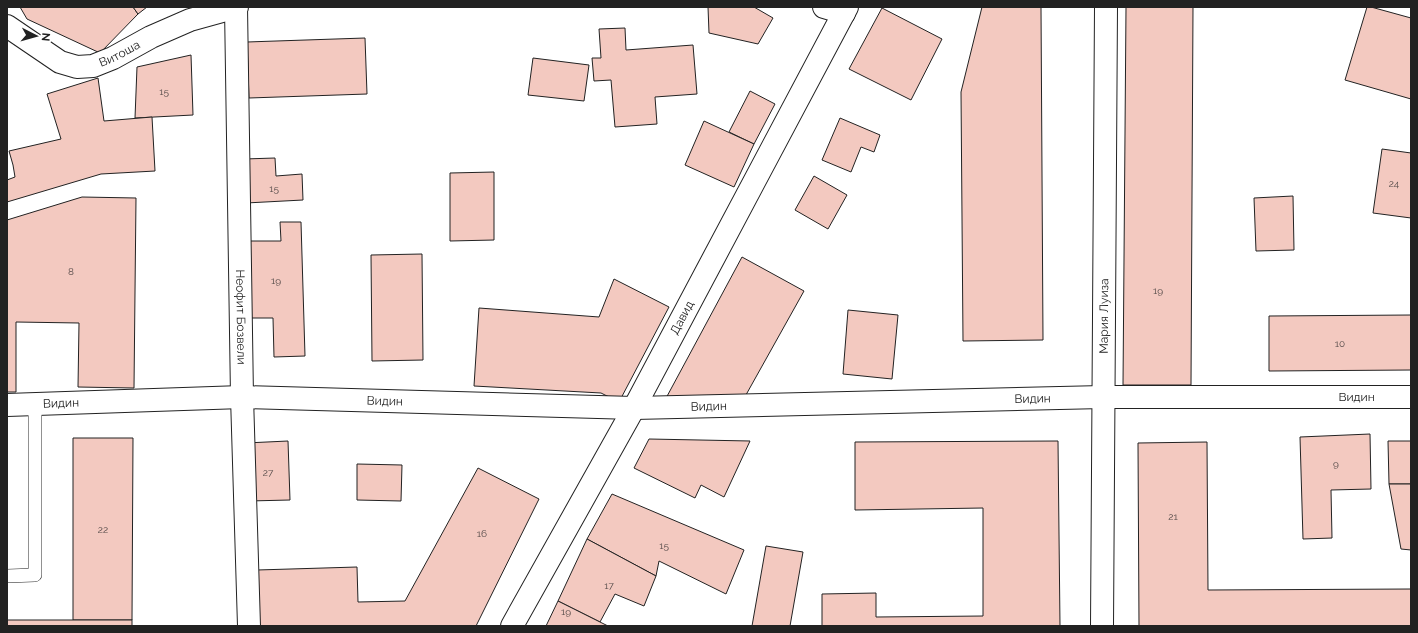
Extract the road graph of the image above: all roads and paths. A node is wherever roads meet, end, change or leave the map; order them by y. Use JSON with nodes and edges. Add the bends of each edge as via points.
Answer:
{"nodes":[{"id":1,"x":236,"y":7,"type":"edge"},
{"id":2,"x":1106,"y":7,"type":"edge"},
{"id":3,"x":838,"y":9,"type":"edge"},
{"id":4,"x":7,"y":26,"type":"edge"},
{"id":5,"x":1103,"y":396,"type":"junction"},
{"id":6,"x":1411,"y":396,"type":"edge"},
{"id":7,"x":242,"y":397,"type":"junction"},
{"id":8,"x":35,"y":404,"type":"junction"},
{"id":9,"x":7,"y":405,"type":"edge"},
{"id":10,"x":634,"y":408,"type":"junction"},
{"id":11,"x":7,"y":576,"type":"edge"},
{"id":12,"x":249,"y":626,"type":"edge"},
{"id":13,"x":512,"y":626,"type":"edge"},
{"id":14,"x":1102,"y":626,"type":"edge"}],
"edges":[{"from":1,"to":4,"type":"street","name":"Витоша","via":[[190,20],[93,66],[77,67],[60,62]]},
{"from":1,"to":7,"type":"street","name":"Неофит Бозвели"},
{"from":2,"to":5,"type":"street","name":"Мария Луиза"},
{"from":3,"to":10,"type":"street","name":"Давид"},
{"from":5,"to":6,"type":"street","name":"Видин"},
{"from":5,"to":10,"type":"street","name":"Видин"},
{"from":5,"to":14,"type":"street","name":"Мария Луиза"},
{"from":7,"to":8,"type":"street","name":"Видин"},
{"from":7,"to":10,"type":"street","name":"Видин"},
{"from":7,"to":12,"type":"street","name":"Неофит Бозвели"},
{"from":8,"to":9,"type":"street","name":"Видин"},
{"from":8,"to":11,"type":"lane","via":[[35,575]]},
{"from":10,"to":13,"type":"street","name":"Давид"}]}
